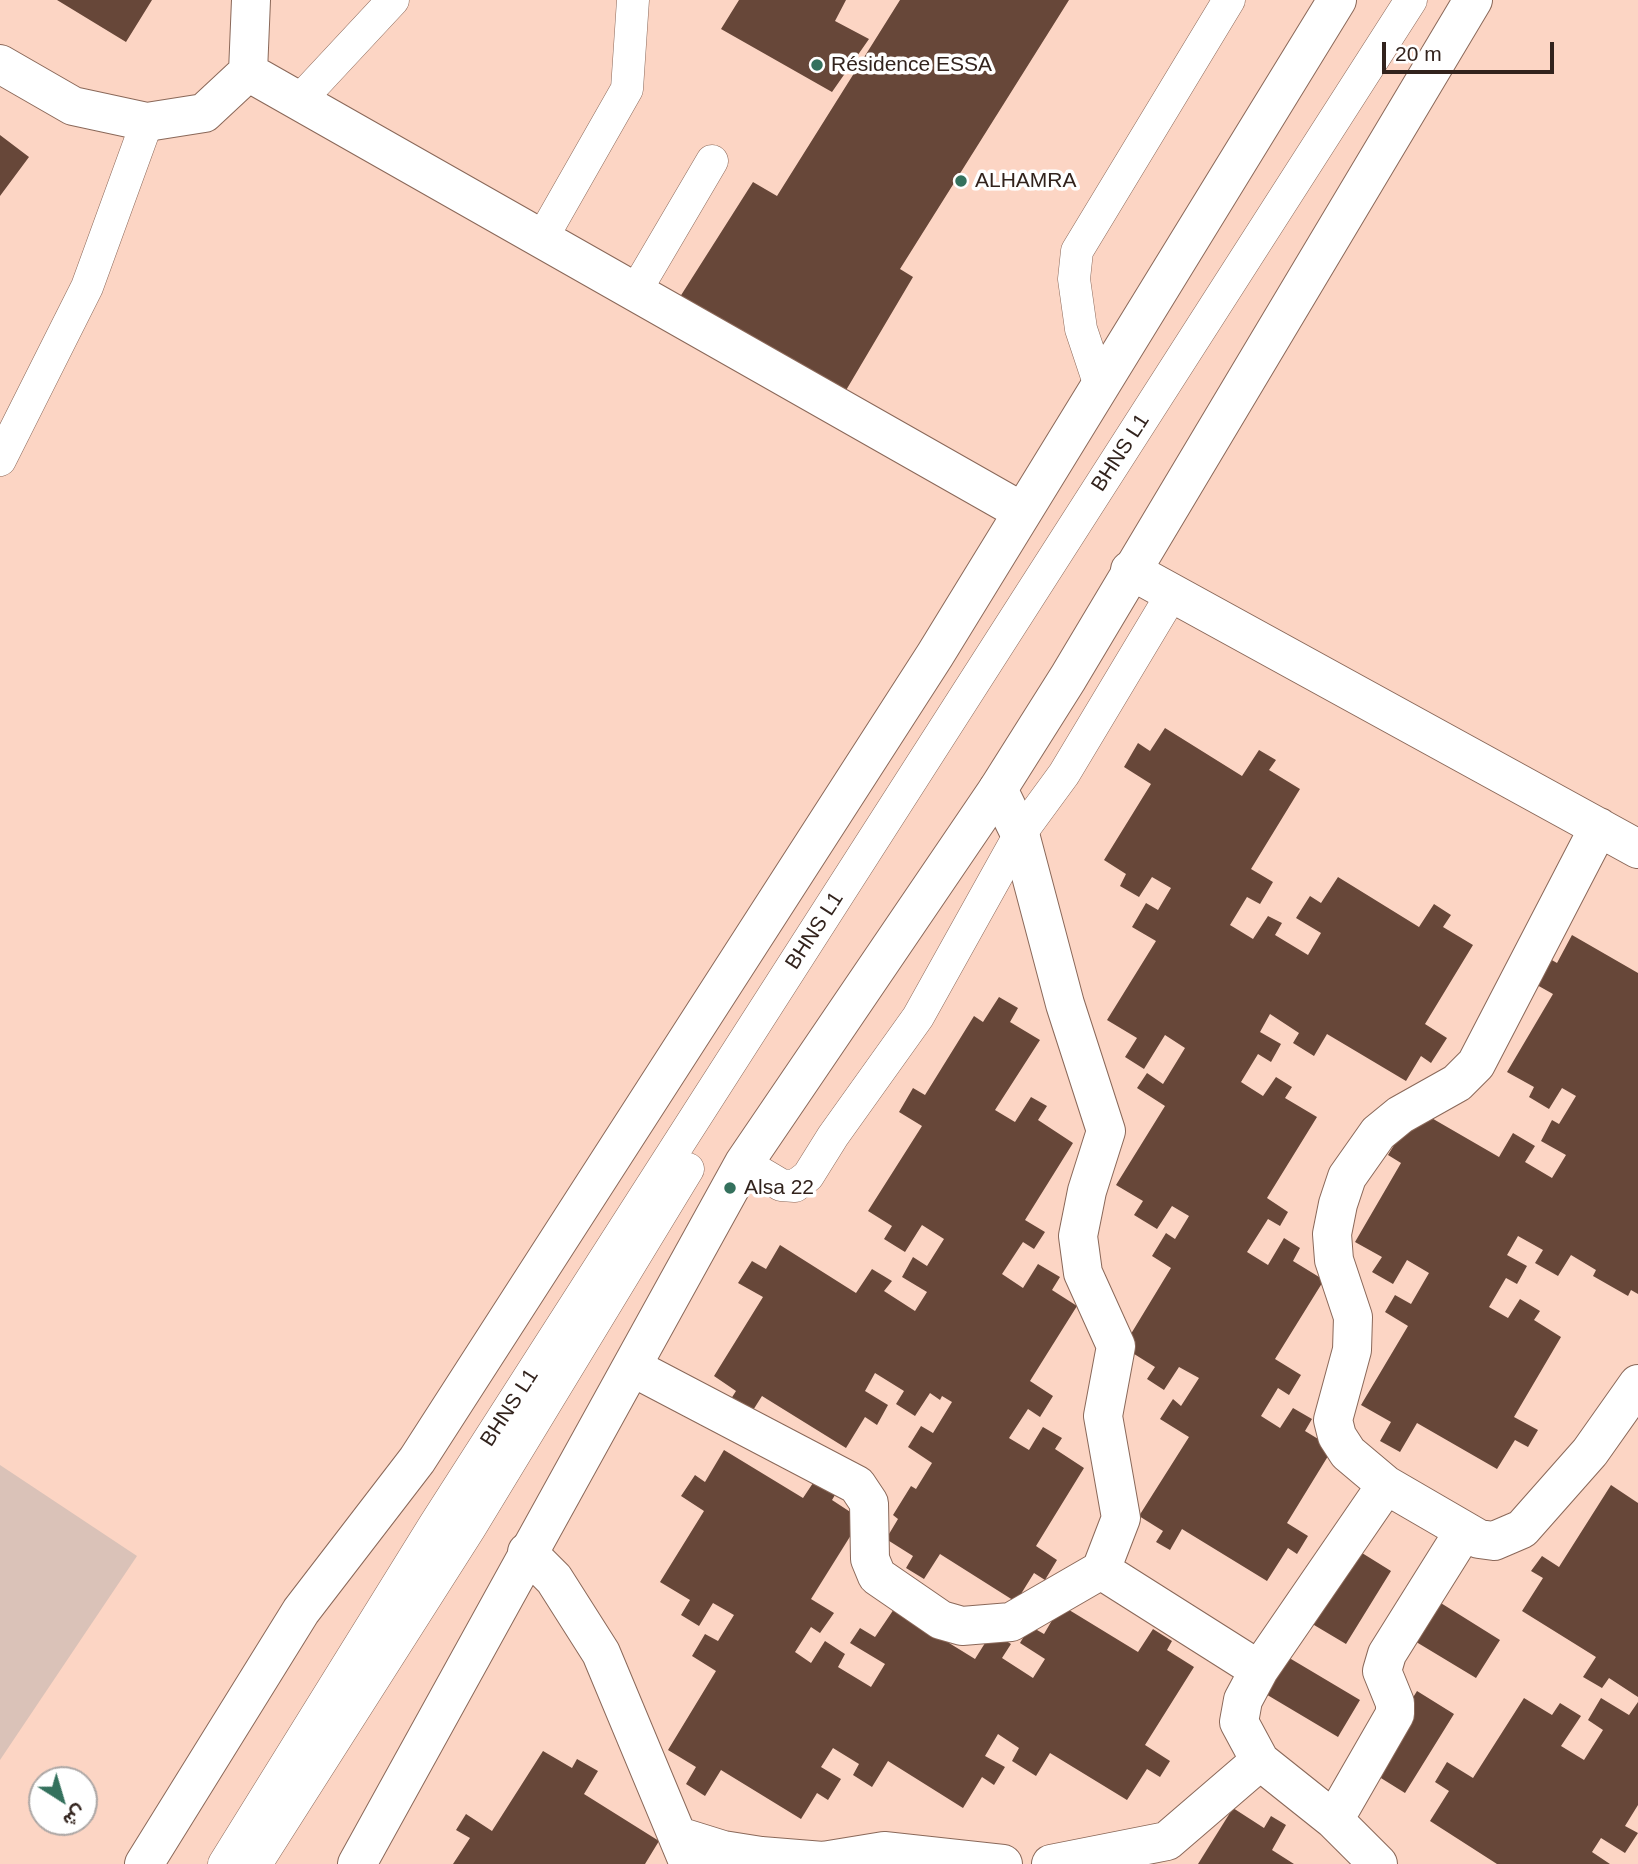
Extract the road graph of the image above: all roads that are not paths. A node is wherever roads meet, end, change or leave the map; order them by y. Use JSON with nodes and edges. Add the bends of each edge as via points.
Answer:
{"nodes":[{"id":1,"x":251,"y":0,"type":"edge"},
{"id":2,"x":393,"y":0,"type":"edge"},
{"id":3,"x":633,"y":0,"type":"edge"},
{"id":4,"x":1229,"y":0,"type":"edge"},
{"id":5,"x":1337,"y":0,"type":"edge"},
{"id":6,"x":1412,"y":0,"type":"edge"},
{"id":7,"x":1429,"y":0,"type":"edge"},
{"id":8,"x":1473,"y":0,"type":"edge"},
{"id":9,"x":0,"y":64,"type":"edge"},
{"id":10,"x":248,"y":72,"type":"junction"},
{"id":11,"x":298,"y":102,"type":"junction"},
{"id":12,"x":147,"y":122,"type":"junction"},
{"id":13,"x":712,"y":161,"type":"dead end"},
{"id":14,"x":541,"y":240,"type":"junction"},
{"id":15,"x":635,"y":292,"type":"junction"},
{"id":16,"x":1101,"y":389,"type":"junction"},
{"id":17,"x":0,"y":460,"type":"edge"},
{"id":18,"x":1021,"y":511,"type":"junction"},
{"id":19,"x":1129,"y":570,"type":"junction"},
{"id":20,"x":1172,"y":594,"type":"junction"},
{"id":21,"x":998,"y":789,"type":"junction"},
{"id":22,"x":1599,"y":827,"type":"junction"},
{"id":23,"x":1020,"y":834,"type":"junction"},
{"id":24,"x":1638,"y":849,"type":"edge"},
{"id":25,"x":744,"y":1163,"type":"junction"},
{"id":26,"x":632,"y":1367,"type":"junction"},
{"id":27,"x":1635,"y":1397,"type":"edge"},
{"id":28,"x":1386,"y":1485,"type":"junction"},
{"id":29,"x":1464,"y":1531,"type":"junction"},
{"id":30,"x":527,"y":1552,"type":"junction"},
{"id":31,"x":1101,"y":1570,"type":"junction"},
{"id":32,"x":1259,"y":1670,"type":"junction"},
{"id":33,"x":1260,"y":1761,"type":"junction"},
{"id":34,"x":1334,"y":1820,"type":"junction"},
{"id":35,"x":684,"y":1850,"type":"edge"},
{"id":36,"x":360,"y":1863,"type":"edge"},
{"id":37,"x":144,"y":1864,"type":"edge"},
{"id":38,"x":224,"y":1864,"type":"edge"},
{"id":39,"x":256,"y":1864,"type":"edge"},
{"id":40,"x":1003,"y":1864,"type":"edge"},
{"id":41,"x":1051,"y":1864,"type":"edge"},
{"id":42,"x":1378,"y":1864,"type":"edge"}],
"edges":[{"from":1,"to":10,"type":"street"},
{"from":2,"to":11,"type":"lane"},
{"from":3,"to":14,"type":"lane","via":[[627,89]]},
{"from":4,"to":16,"type":"lane","via":[[1077,251],[1074,279],[1082,329]]},
{"from":5,"to":16,"type":"street"},
{"from":6,"to":38,"type":"lane","name":"BHNS L1","via":[[443,1512]]},
{"from":7,"to":39,"type":"lane","name":"BHNS L1","via":[[800,985],[470,1528]]},
{"from":8,"to":19,"type":"street"},
{"from":9,"to":12,"type":"street","via":[[74,106]]},
{"from":10,"to":11,"type":"street"},
{"from":10,"to":12,"type":"street","via":[[204,113]]},
{"from":11,"to":14,"type":"street"},
{"from":12,"to":17,"type":"lane","via":[[88,287]]},
{"from":13,"to":15,"type":"lane"},
{"from":14,"to":15,"type":"street"},
{"from":15,"to":18,"type":"street"},
{"from":16,"to":18,"type":"street"},
{"from":18,"to":37,"type":"street","via":[[935,655],[432,1437],[301,1611]]},
{"from":19,"to":20,"type":"street"},
{"from":19,"to":21,"type":"street"},
{"from":20,"to":22,"type":"street"},
{"from":20,"to":23,"type":"lane","via":[[1064,774]]},
{"from":21,"to":23,"type":"street"},
{"from":21,"to":25,"type":"street"},
{"from":22,"to":24,"type":"street"},
{"from":22,"to":28,"type":"street","via":[[1476,1064],[1457,1083],[1378,1133],[1347,1177],[1338,1204],[1332,1234],[1334,1260],[1353,1317],[1352,1350],[1334,1420],[1348,1453]]},
{"from":23,"to":25,"type":"lane","via":[[918,1017],[808,1176],[795,1186],[781,1185]]},
{"from":23,"to":31,"type":"street","via":[[1065,1004],[1106,1131],[1078,1236],[1083,1273],[1116,1346],[1103,1416],[1121,1518]]},
{"from":25,"to":26,"type":"street"},
{"from":26,"to":30,"type":"street"},
{"from":26,"to":31,"type":"street","via":[[857,1485],[869,1503],[870,1559],[877,1576],[941,1620],[962,1626],[1011,1622]]},
{"from":27,"to":29,"type":"street","via":[[1522,1529],[1494,1541]]},
{"from":28,"to":29,"type":"street"},
{"from":28,"to":32,"type":"street"},
{"from":29,"to":34,"type":"street","via":[[1387,1654],[1381,1671],[1395,1714]]},
{"from":30,"to":35,"type":"street","via":[[555,1579],[601,1653]]},
{"from":30,"to":36,"type":"street"},
{"from":31,"to":32,"type":"street"},
{"from":32,"to":33,"type":"street","via":[[1244,1700],[1240,1722]]},
{"from":33,"to":34,"type":"street"},
{"from":33,"to":41,"type":"street","via":[[1167,1841]]},
{"from":34,"to":42,"type":"street"},
{"from":35,"to":40,"type":"street","via":[[823,1861],[884,1851]]}]}
